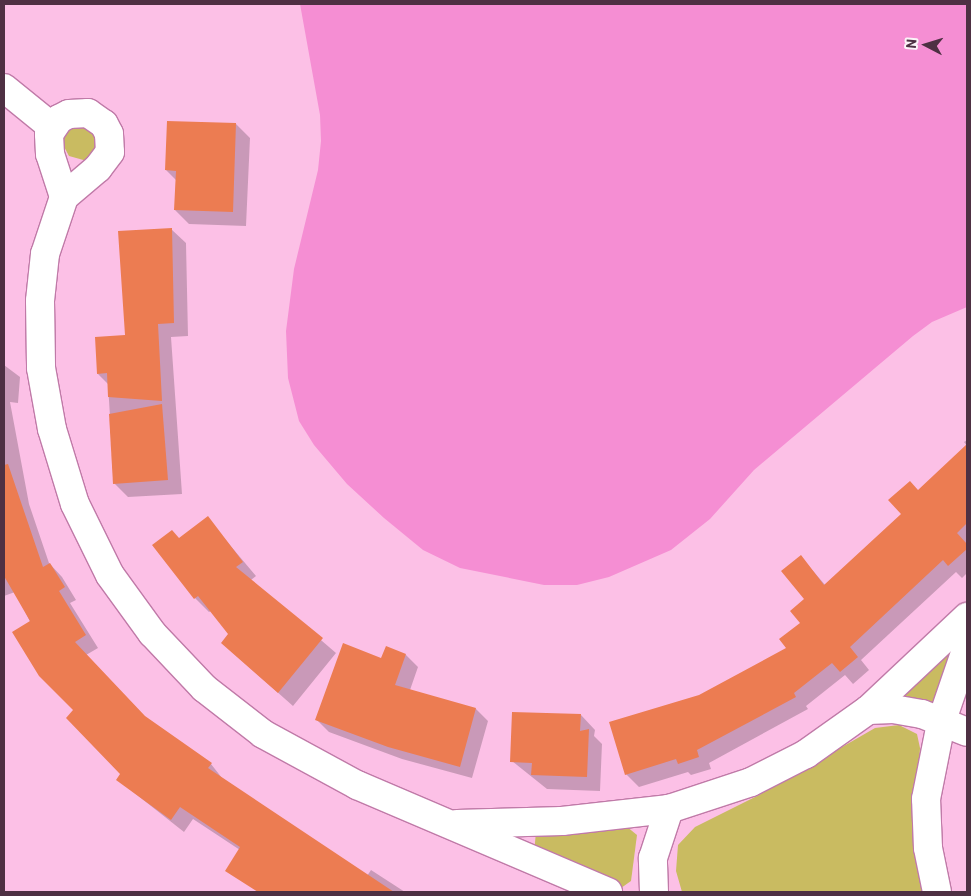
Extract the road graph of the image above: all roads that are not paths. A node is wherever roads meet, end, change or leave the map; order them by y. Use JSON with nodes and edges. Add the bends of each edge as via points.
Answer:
{"nodes":[{"id":1,"x":4,"y":88,"type":"edge"},
{"id":2,"x":52,"y":127,"type":"junction"},
{"id":3,"x":64,"y":197,"type":"junction"},
{"id":4,"x":967,"y":617,"type":"edge"},
{"id":5,"x":967,"y":647,"type":"edge"},
{"id":6,"x":868,"y":710,"type":"junction"},
{"id":7,"x":941,"y":722,"type":"junction"},
{"id":8,"x":967,"y":732,"type":"edge"},
{"id":9,"x":669,"y":809,"type":"junction"},
{"id":10,"x":443,"y":824,"type":"junction"},
{"id":11,"x":608,"y":892,"type":"edge"},
{"id":12,"x":654,"y":892,"type":"edge"},
{"id":13,"x":937,"y":892,"type":"edge"}],
"edges":[{"from":1,"to":2,"type":"street"},
{"from":2,"to":3,"type":"street","via":[[50,154]]},
{"from":2,"to":3,"type":"street","via":[[68,114],[88,113],[104,124],[111,144],[98,168]]},
{"from":3,"to":10,"type":"street","via":[[45,254],[40,301],[42,368],[52,429],[75,504],[110,575],[152,633],[204,688],[263,734],[357,785]]},
{"from":4,"to":6,"type":"street"},
{"from":5,"to":7,"type":"street"},
{"from":6,"to":7,"type":"street","via":[[893,709],[922,714]]},
{"from":6,"to":9,"type":"street","via":[[806,754],[751,782]]},
{"from":7,"to":8,"type":"street"},
{"from":7,"to":13,"type":"street","via":[[926,799],[928,848]]},
{"from":9,"to":10,"type":"street","via":[[562,821]]},
{"from":9,"to":12,"type":"street","via":[[653,858]]},
{"from":10,"to":11,"type":"street"}]}
